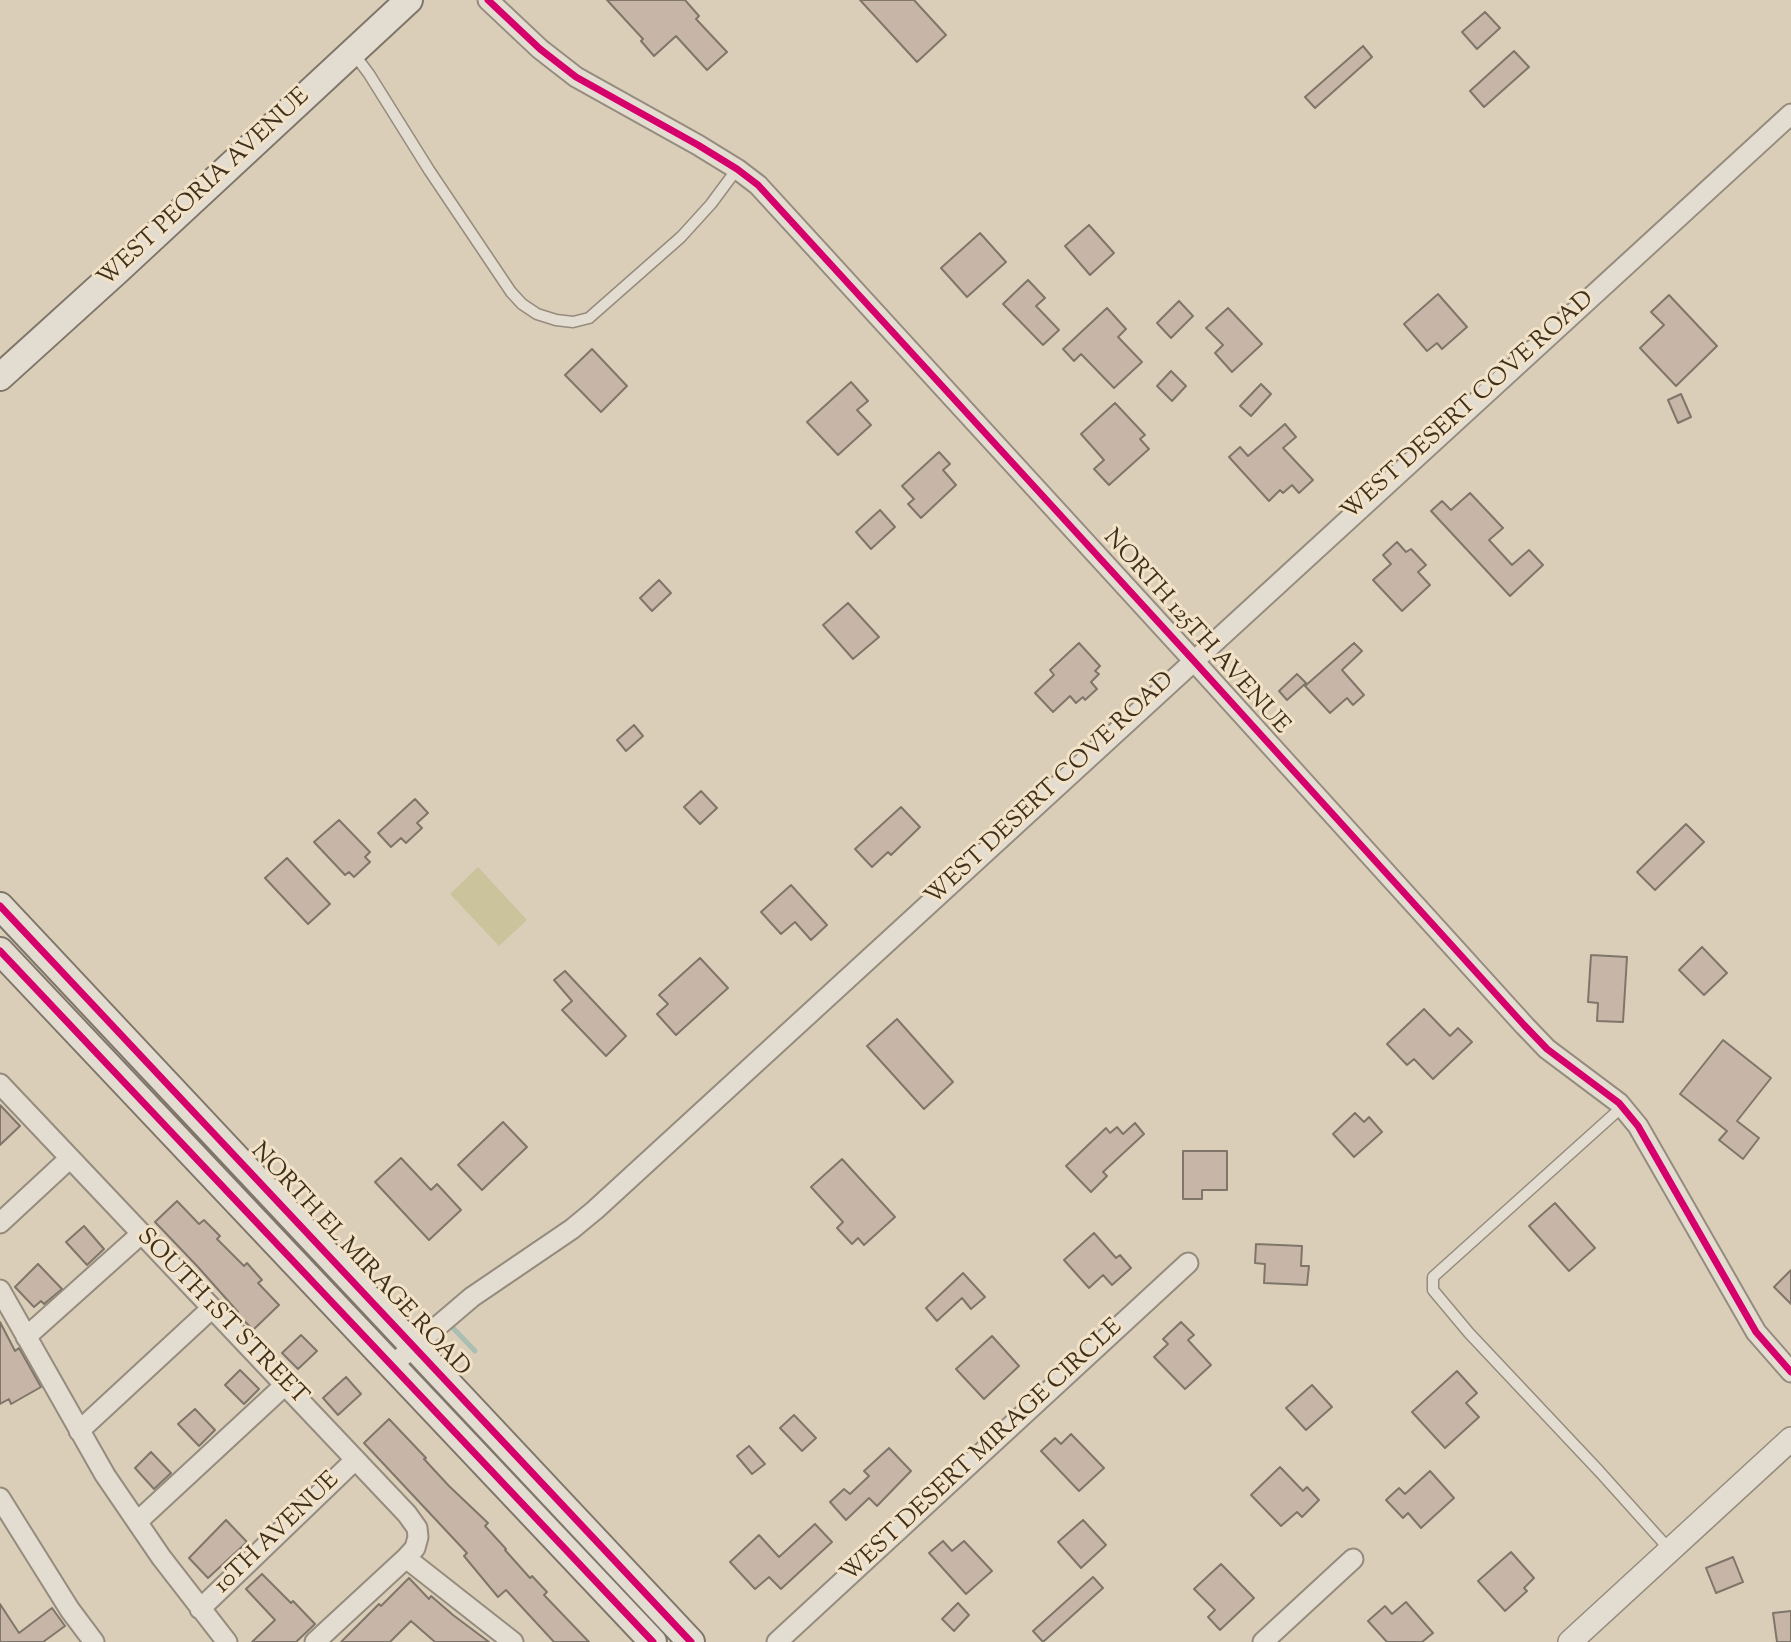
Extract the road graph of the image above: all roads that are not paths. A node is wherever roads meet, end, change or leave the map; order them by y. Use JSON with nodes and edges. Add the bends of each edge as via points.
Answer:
{"nodes":[{"id":1,"x":409,"y":0,"type":"edge"},
{"id":2,"x":488,"y":0,"type":"edge"},
{"id":3,"x":353,"y":52,"type":"junction"},
{"id":4,"x":1791,"y":114,"type":"edge"},
{"id":5,"x":737,"y":169,"type":"junction"},
{"id":6,"x":0,"y":377,"type":"edge"},
{"id":7,"x":1193,"y":660,"type":"junction"},
{"id":8,"x":0,"y":906,"type":"edge"},
{"id":9,"x":0,"y":951,"type":"edge"},
{"id":10,"x":0,"y":1084,"type":"edge"},
{"id":11,"x":1622,"y":1107,"type":"junction"},
{"id":12,"x":69,"y":1159,"type":"junction"},
{"id":13,"x":0,"y":1223,"type":"edge"},
{"id":14,"x":141,"y":1234,"type":"junction"},
{"id":15,"x":1188,"y":1263,"type":"dead end"},
{"id":16,"x":0,"y":1290,"type":"edge"},
{"id":17,"x":212,"y":1308,"type":"junction"},
{"id":18,"x":26,"y":1337,"type":"junction"},
{"id":19,"x":413,"y":1347,"type":"junction"},
{"id":20,"x":391,"y":1366,"type":"junction"},
{"id":21,"x":1791,"y":1372,"type":"edge"},
{"id":22,"x":285,"y":1385,"type":"junction"},
{"id":23,"x":79,"y":1431,"type":"junction"},
{"id":24,"x":1791,"y":1439,"type":"edge"},
{"id":25,"x":355,"y":1460,"type":"junction"},
{"id":26,"x":0,"y":1498,"type":"edge"},
{"id":27,"x":137,"y":1522,"type":"junction"},
{"id":28,"x":1670,"y":1550,"type":"junction"},
{"id":29,"x":406,"y":1558,"type":"junction"},
{"id":30,"x":1353,"y":1559,"type":"dead end"},
{"id":31,"x":200,"y":1609,"type":"junction"},
{"id":32,"x":94,"y":1642,"type":"edge"},
{"id":33,"x":227,"y":1642,"type":"edge"},
{"id":34,"x":315,"y":1642,"type":"edge"},
{"id":35,"x":513,"y":1642,"type":"edge"},
{"id":36,"x":653,"y":1642,"type":"edge"},
{"id":37,"x":691,"y":1642,"type":"edge"},
{"id":38,"x":777,"y":1642,"type":"edge"},
{"id":39,"x":1263,"y":1642,"type":"edge"},
{"id":40,"x":1570,"y":1642,"type":"edge"}],
"edges":[{"from":1,"to":3,"type":"main road","name":"WEST PEORIA AVENUE"},
{"from":2,"to":5,"type":"street","name":"NORTH 125TH AVENUE","via":[[576,77]]},
{"from":3,"to":5,"type":"lane","via":[[511,292],[537,314],[556,320],[573,323],[589,318],[681,237]]},
{"from":3,"to":6,"type":"main road","name":"WEST PEORIA AVENUE"},
{"from":4,"to":7,"type":"street","name":"WEST DESERT COVE ROAD"},
{"from":5,"to":7,"type":"street","name":"NORTH 125TH AVENUE","via":[[758,186]]},
{"from":7,"to":11,"type":"street","name":"NORTH 125TH AVENUE","via":[[1524,1025]]},
{"from":7,"to":19,"type":"street","name":"WEST DESERT COVE ROAD","via":[[594,1210],[472,1297]]},
{"from":8,"to":19,"type":"main road","name":"NORTH EL MIRAGE ROAD"},
{"from":9,"to":20,"type":"main road","name":"NORTH EL MIRAGE ROAD"},
{"from":10,"to":12,"type":"street","name":"SOUTH 1ST STREET"},
{"from":11,"to":21,"type":"street","name":"NORTH 125TH AVENUE","via":[[1756,1332]]},
{"from":11,"to":28,"type":"lane","via":[[1433,1278],[1433,1290]]},
{"from":12,"to":13,"type":"street"},
{"from":12,"to":14,"type":"street","name":"SOUTH 1ST STREET"},
{"from":14,"to":17,"type":"street","name":"SOUTH 1ST STREET"},
{"from":14,"to":18,"type":"street"},
{"from":15,"to":38,"type":"street","name":"WEST DESERT MIRAGE CIRCLE"},
{"from":16,"to":18,"type":"street"},
{"from":17,"to":22,"type":"street","name":"SOUTH 1ST STREET"},
{"from":17,"to":23,"type":"street"},
{"from":18,"to":23,"type":"street"},
{"from":19,"to":20,"type":"street","name":"WEST DESERT COVE ROAD"},
{"from":19,"to":37,"type":"main road","name":"NORTH EL MIRAGE ROAD"},
{"from":20,"to":36,"type":"main road","name":"NORTH EL MIRAGE ROAD"},
{"from":22,"to":25,"type":"street","name":"SOUTH 1ST STREET"},
{"from":22,"to":27,"type":"street"},
{"from":23,"to":27,"type":"street"},
{"from":24,"to":28,"type":"street"},
{"from":25,"to":29,"type":"street","name":"SOUTH 1ST STREET","via":[[417,1528],[415,1548]]},
{"from":25,"to":31,"type":"street","name":"10TH AVENUE"},
{"from":26,"to":32,"type":"street"},
{"from":27,"to":31,"type":"street"},
{"from":28,"to":40,"type":"street"},
{"from":29,"to":34,"type":"street"},
{"from":29,"to":35,"type":"street"},
{"from":30,"to":39,"type":"street"},
{"from":31,"to":33,"type":"street"}]}
